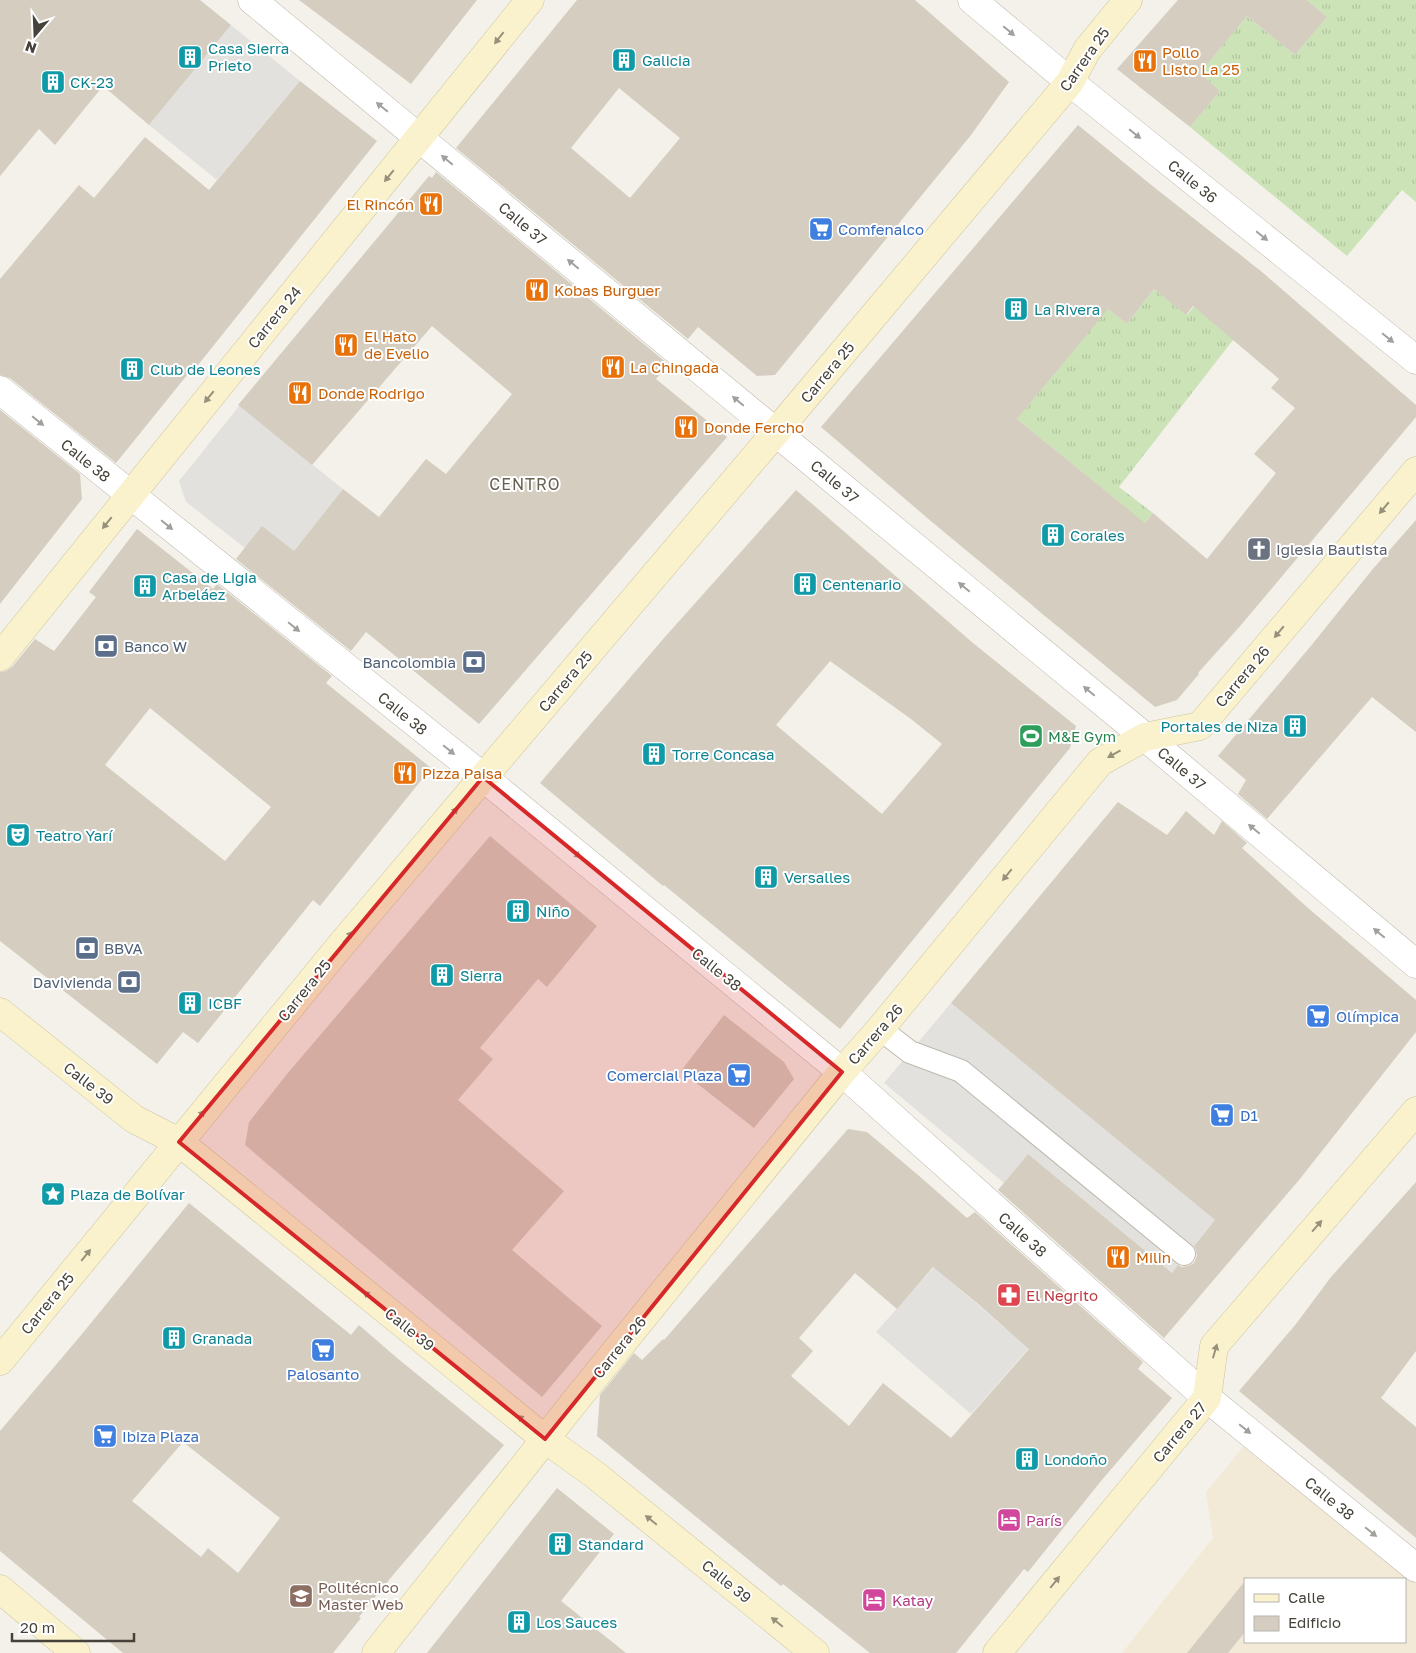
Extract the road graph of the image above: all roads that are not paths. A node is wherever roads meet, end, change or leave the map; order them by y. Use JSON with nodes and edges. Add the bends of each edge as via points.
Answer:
{"nodes":[{"id":1,"x":252,"y":0,"type":"edge"},
{"id":2,"x":530,"y":0,"type":"edge"},
{"id":3,"x":972,"y":0,"type":"edge"},
{"id":4,"x":1128,"y":0,"type":"edge"},
{"id":5,"x":1070,"y":82,"type":"junction"},
{"id":6,"x":420,"y":138,"type":"junction"},
{"id":7,"x":1416,"y":360,"type":"edge"},
{"id":8,"x":0,"y":390,"type":"edge"},
{"id":9,"x":776,"y":432,"type":"junction"},
{"id":10,"x":1416,"y":471,"type":"edge"},
{"id":11,"x":129,"y":495,"type":"junction"},
{"id":12,"x":0,"y":657,"type":"edge"},
{"id":13,"x":1146,"y":737,"type":"junction"},
{"id":14,"x":483,"y":777,"type":"junction"},
{"id":15,"x":1416,"y":964,"type":"edge"},
{"id":16,"x":0,"y":1012,"type":"edge"},
{"id":17,"x":880,"y":1030,"type":"junction"},
{"id":18,"x":842,"y":1072,"type":"junction"},
{"id":19,"x":1416,"y":1112,"type":"edge"},
{"id":20,"x":179,"y":1142,"type":"junction"},
{"id":21,"x":1184,"y":1254,"type":"dead end"},
{"id":22,"x":0,"y":1361,"type":"edge"},
{"id":23,"x":1207,"y":1398,"type":"junction"},
{"id":24,"x":545,"y":1439,"type":"junction"},
{"id":25,"x":1416,"y":1568,"type":"edge"},
{"id":26,"x":0,"y":1589,"type":"edge"},
{"id":27,"x":1024,"y":1620,"type":"junction"},
{"id":28,"x":76,"y":1653,"type":"edge"},
{"id":29,"x":376,"y":1653,"type":"edge"},
{"id":30,"x":815,"y":1653,"type":"edge"},
{"id":31,"x":997,"y":1653,"type":"edge"},
{"id":32,"x":1012,"y":1653,"type":"edge"}],
"edges":[{"from":6,"to":1,"type":"street","name":"Calle 37","one_way":true},
{"from":2,"to":6,"type":"main road","name":"Carrera 24","one_way":true},
{"from":3,"to":5,"type":"street","name":"Calle 36","one_way":true},
{"from":4,"to":5,"type":"main road","name":"Carrera 25","via":[[1087,50]]},
{"from":5,"to":7,"type":"street","name":"Calle 36","one_way":true},
{"from":5,"to":9,"type":"main road","name":"Carrera 25"},
{"from":9,"to":6,"type":"street","name":"Calle 37","one_way":true},
{"from":6,"to":11,"type":"main road","name":"Carrera 24","one_way":true},
{"from":8,"to":11,"type":"street","name":"Calle 38","one_way":true},
{"from":13,"to":9,"type":"street","name":"Calle 37","one_way":true},
{"from":9,"to":14,"type":"main road","name":"Carrera 25"},
{"from":10,"to":13,"type":"main road","name":"Carrera 26","one_way":true,"via":[[1200,726]]},
{"from":11,"to":12,"type":"main road","name":"Carrera 24","one_way":true},
{"from":11,"to":14,"type":"street","name":"Calle 38","one_way":true},
{"from":15,"to":13,"type":"street","name":"Calle 37","one_way":true},
{"from":13,"to":17,"type":"main road","name":"Carrera 26","one_way":true,"via":[[1100,762]]},
{"from":14,"to":18,"type":"street","name":"Calle 38","one_way":true},
{"from":20,"to":14,"type":"main road","name":"Carrera 25","one_way":true},
{"from":16,"to":20,"type":"main road","name":"Calle 39","via":[[134,1118]]},
{"from":17,"to":18,"type":"main road","name":"Carrera 26"},
{"from":17,"to":21,"type":"lane","via":[[910,1052],[961,1071]]},
{"from":18,"to":23,"type":"street","name":"Calle 38"},
{"from":18,"to":24,"type":"main road","name":"Carrera 26"},
{"from":23,"to":19,"type":"main road","name":"Carrera 27","one_way":true,"via":[[1214,1346]]},
{"from":22,"to":20,"type":"main road","name":"Carrera 25","one_way":true},
{"from":24,"to":20,"type":"main road","name":"Calle 39","one_way":true},
{"from":23,"to":25,"type":"street","name":"Calle 38","one_way":true},
{"from":27,"to":23,"type":"main road","name":"Carrera 27","one_way":true},
{"from":24,"to":29,"type":"main road","name":"Carrera 26"},
{"from":30,"to":24,"type":"main road","name":"Calle 39","one_way":true,"via":[[594,1474]]},
{"from":26,"to":28,"type":"main road"},
{"from":27,"to":31,"type":"main road","name":"Carrera 27"},
{"from":27,"to":32,"type":"main road"}]}
